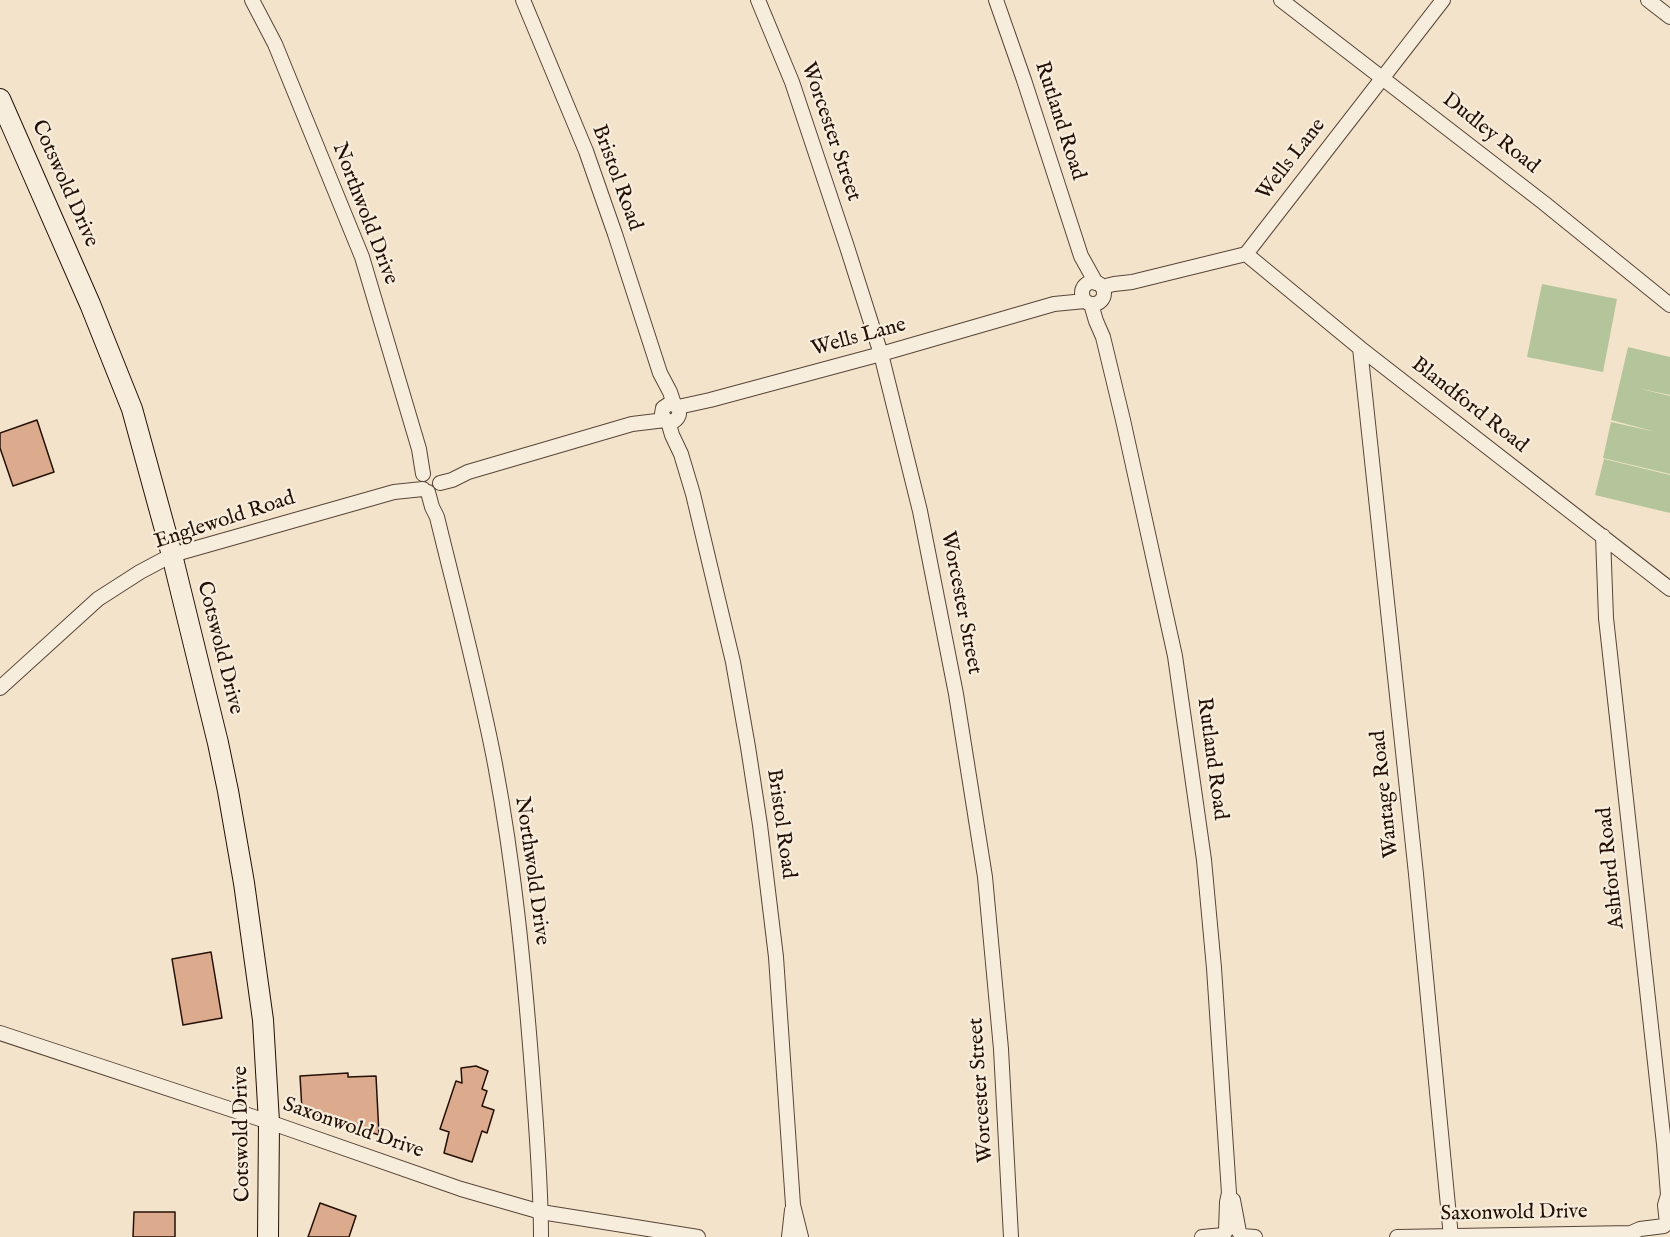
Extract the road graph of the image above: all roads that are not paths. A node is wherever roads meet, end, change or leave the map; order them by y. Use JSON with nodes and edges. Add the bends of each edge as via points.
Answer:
{"nodes":[{"id":1,"x":252,"y":0,"type":"edge"},
{"id":2,"x":524,"y":0,"type":"edge"},
{"id":3,"x":758,"y":0,"type":"edge"},
{"id":4,"x":996,"y":0,"type":"edge"},
{"id":5,"x":1281,"y":0,"type":"edge"},
{"id":6,"x":1443,"y":0,"type":"edge"},
{"id":7,"x":1648,"y":0,"type":"edge"},
{"id":8,"x":1670,"y":17,"type":"edge"},
{"id":9,"x":1383,"y":78,"type":"junction"},
{"id":10,"x":0,"y":99,"type":"edge"},
{"id":11,"x":1246,"y":254,"type":"junction"},
{"id":12,"x":1093,"y":293,"type":"junction"},
{"id":13,"x":1670,"y":304,"type":"edge"},
{"id":14,"x":1360,"y":348,"type":"junction"},
{"id":15,"x":881,"y":354,"type":"junction"},
{"id":16,"x":671,"y":412,"type":"junction"},
{"id":17,"x":430,"y":482,"type":"junction"},
{"id":18,"x":1603,"y":536,"type":"junction"},
{"id":19,"x":172,"y":555,"type":"junction"},
{"id":20,"x":1670,"y":589,"type":"edge"},
{"id":21,"x":0,"y":688,"type":"edge"},
{"id":22,"x":0,"y":1033,"type":"edge"},
{"id":23,"x":269,"y":1122,"type":"junction"},
{"id":24,"x":1669,"y":1197,"type":"edge"},
{"id":25,"x":793,"y":1205,"type":"junction"},
{"id":26,"x":541,"y":1212,"type":"junction"},
{"id":27,"x":1664,"y":1230,"type":"edge"},
{"id":28,"x":1236,"y":1235,"type":"edge"},
{"id":29,"x":1451,"y":1236,"type":"edge"},
{"id":30,"x":268,"y":1237,"type":"edge"},
{"id":31,"x":541,"y":1237,"type":"edge"},
{"id":32,"x":698,"y":1237,"type":"edge"},
{"id":33,"x":792,"y":1237,"type":"edge"},
{"id":34,"x":801,"y":1237,"type":"edge"},
{"id":35,"x":1011,"y":1237,"type":"edge"},
{"id":36,"x":1202,"y":1237,"type":"edge"},
{"id":37,"x":1397,"y":1237,"type":"edge"}],
"edges":[{"from":1,"to":17,"type":"street","name":"Northwold Drive","via":[[275,44],[362,257]]},
{"from":2,"to":16,"type":"street","name":"Bristol Road","via":[[586,151]]},
{"from":3,"to":15,"type":"street","name":"Worcester Street","via":[[792,82]]},
{"from":4,"to":12,"type":"street","name":"Rutland Road","via":[[1082,256],[1082,270]]},
{"from":5,"to":9,"type":"street","name":"Dudley Road"},
{"from":6,"to":9,"type":"street","name":"Wells Lane"},
{"from":7,"to":8,"type":"street"},
{"from":9,"to":11,"type":"street","name":"Wells Lane"},
{"from":9,"to":13,"type":"street","name":"Dudley Road"},
{"from":10,"to":19,"type":"main road","name":"Cotswold Drive","via":[[132,409]]},
{"from":11,"to":12,"type":"street","name":"Wells Lane","via":[[1114,284]]},
{"from":11,"to":14,"type":"street","name":"Blandford Road"},
{"from":12,"to":15,"type":"street","name":"Wells Lane","via":[[1067,296],[1054,304]]},
{"from":12,"to":28,"type":"street","name":"Rutland Road","via":[[1103,319],[1103,337],[1175,656],[1204,860],[1227,1202]]},
{"from":14,"to":18,"type":"street","name":"Blandford Road"},
{"from":14,"to":29,"type":"street","name":"Wantage Road"},
{"from":15,"to":16,"type":"street","name":"Wells Lane"},
{"from":15,"to":35,"type":"street","name":"Worcester Street","via":[[920,511],[956,694],[983,866],[1001,1049]]},
{"from":16,"to":17,"type":"street","name":"Englewold Road"},
{"from":16,"to":25,"type":"street","name":"Bristol Road","via":[[672,435],[695,504],[733,662],[760,825],[776,957]]},
{"from":17,"to":19,"type":"street","name":"Englewold Road","via":[[404,485],[394,492]]},
{"from":17,"to":26,"type":"street","name":"Northwold Drive","via":[[432,507],[483,708],[505,825],[527,1008]]},
{"from":18,"to":20,"type":"street","name":"Blandford Road"},
{"from":18,"to":24,"type":"street","name":"Ashford Road","via":[[1606,618]]},
{"from":19,"to":21,"type":"street","name":"Englewold Road","via":[[98,599]]},
{"from":19,"to":23,"type":"main road","name":"Cotswold Drive","via":[[228,791],[263,1020]]},
{"from":22,"to":23,"type":"street","name":"Saxonwold Drive"},
{"from":23,"to":26,"type":"street","name":"Saxonwold Drive","via":[[461,1189]]},
{"from":23,"to":30,"type":"main road","name":"Cotswold Drive"},
{"from":24,"to":27,"type":"street","name":"Ashford Road"},
{"from":25,"to":33,"type":"street","name":"Bristol Road"},
{"from":25,"to":34,"type":"street","name":"Bristol Road"},
{"from":26,"to":31,"type":"street","name":"Northwold Drive"},
{"from":26,"to":32,"type":"street","name":"Saxonwold Drive"},
{"from":27,"to":29,"type":"street","name":"Saxonwold Drive","via":[[1638,1236],[1631,1233]]},
{"from":28,"to":36,"type":"street"},
{"from":29,"to":37,"type":"street","name":"Saxonwold Drive"}]}
